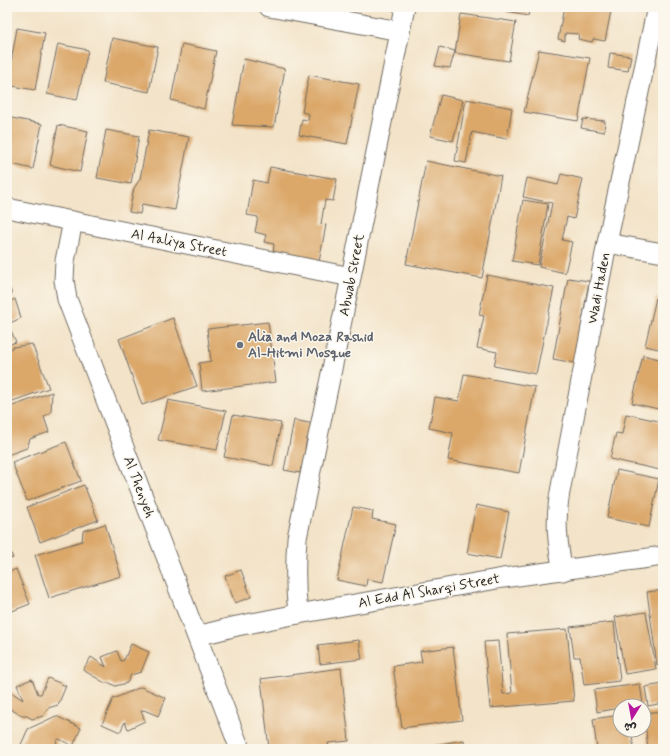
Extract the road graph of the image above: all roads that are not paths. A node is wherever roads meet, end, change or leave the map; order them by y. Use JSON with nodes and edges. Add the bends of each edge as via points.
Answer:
{"nodes":[{"id":1,"x":269,"y":7,"type":"edge"},
{"id":2,"x":405,"y":7,"type":"edge"},
{"id":3,"x":658,"y":7,"type":"edge"},
{"id":4,"x":400,"y":31,"type":"junction"},
{"id":5,"x":7,"y":208,"type":"edge"},
{"id":6,"x":73,"y":221,"type":"junction"},
{"id":7,"x":607,"y":242,"type":"junction"},
{"id":8,"x":663,"y":253,"type":"edge"},
{"id":9,"x":351,"y":277,"type":"junction"},
{"id":10,"x":663,"y":556,"type":"edge"},
{"id":11,"x":563,"y":570,"type":"junction"},
{"id":12,"x":298,"y":614,"type":"junction"},
{"id":13,"x":197,"y":636,"type":"junction"},
{"id":14,"x":240,"y":749,"type":"edge"}],
"edges":[{"from":1,"to":4,"type":"street"},
{"from":2,"to":4,"type":"street","name":"Abwab Street"},
{"from":3,"to":7,"type":"street","name":"Wadi Haden"},
{"from":4,"to":9,"type":"street","name":"Abwab Street"},
{"from":5,"to":6,"type":"street","name":"Al Aaliya Street"},
{"from":6,"to":9,"type":"street","name":"Al Aaliya Street"},
{"from":6,"to":13,"type":"street","name":"Al Thenyeh","via":[[65,261],[67,299]]},
{"from":7,"to":8,"type":"street"},
{"from":7,"to":11,"type":"street","name":"Wadi Haden","via":[[557,511],[558,551]]},
{"from":9,"to":12,"type":"street","name":"Abwab Street","via":[[297,538],[295,589]]},
{"from":10,"to":11,"type":"street","name":"Al Edd Al Sharqi Street"},
{"from":11,"to":12,"type":"street","name":"Al Edd Al Sharqi Street"},
{"from":12,"to":13,"type":"street","name":"Al Edd Al Sharqi Street"},
{"from":13,"to":14,"type":"street","name":"Al Thenyeh"}]}
